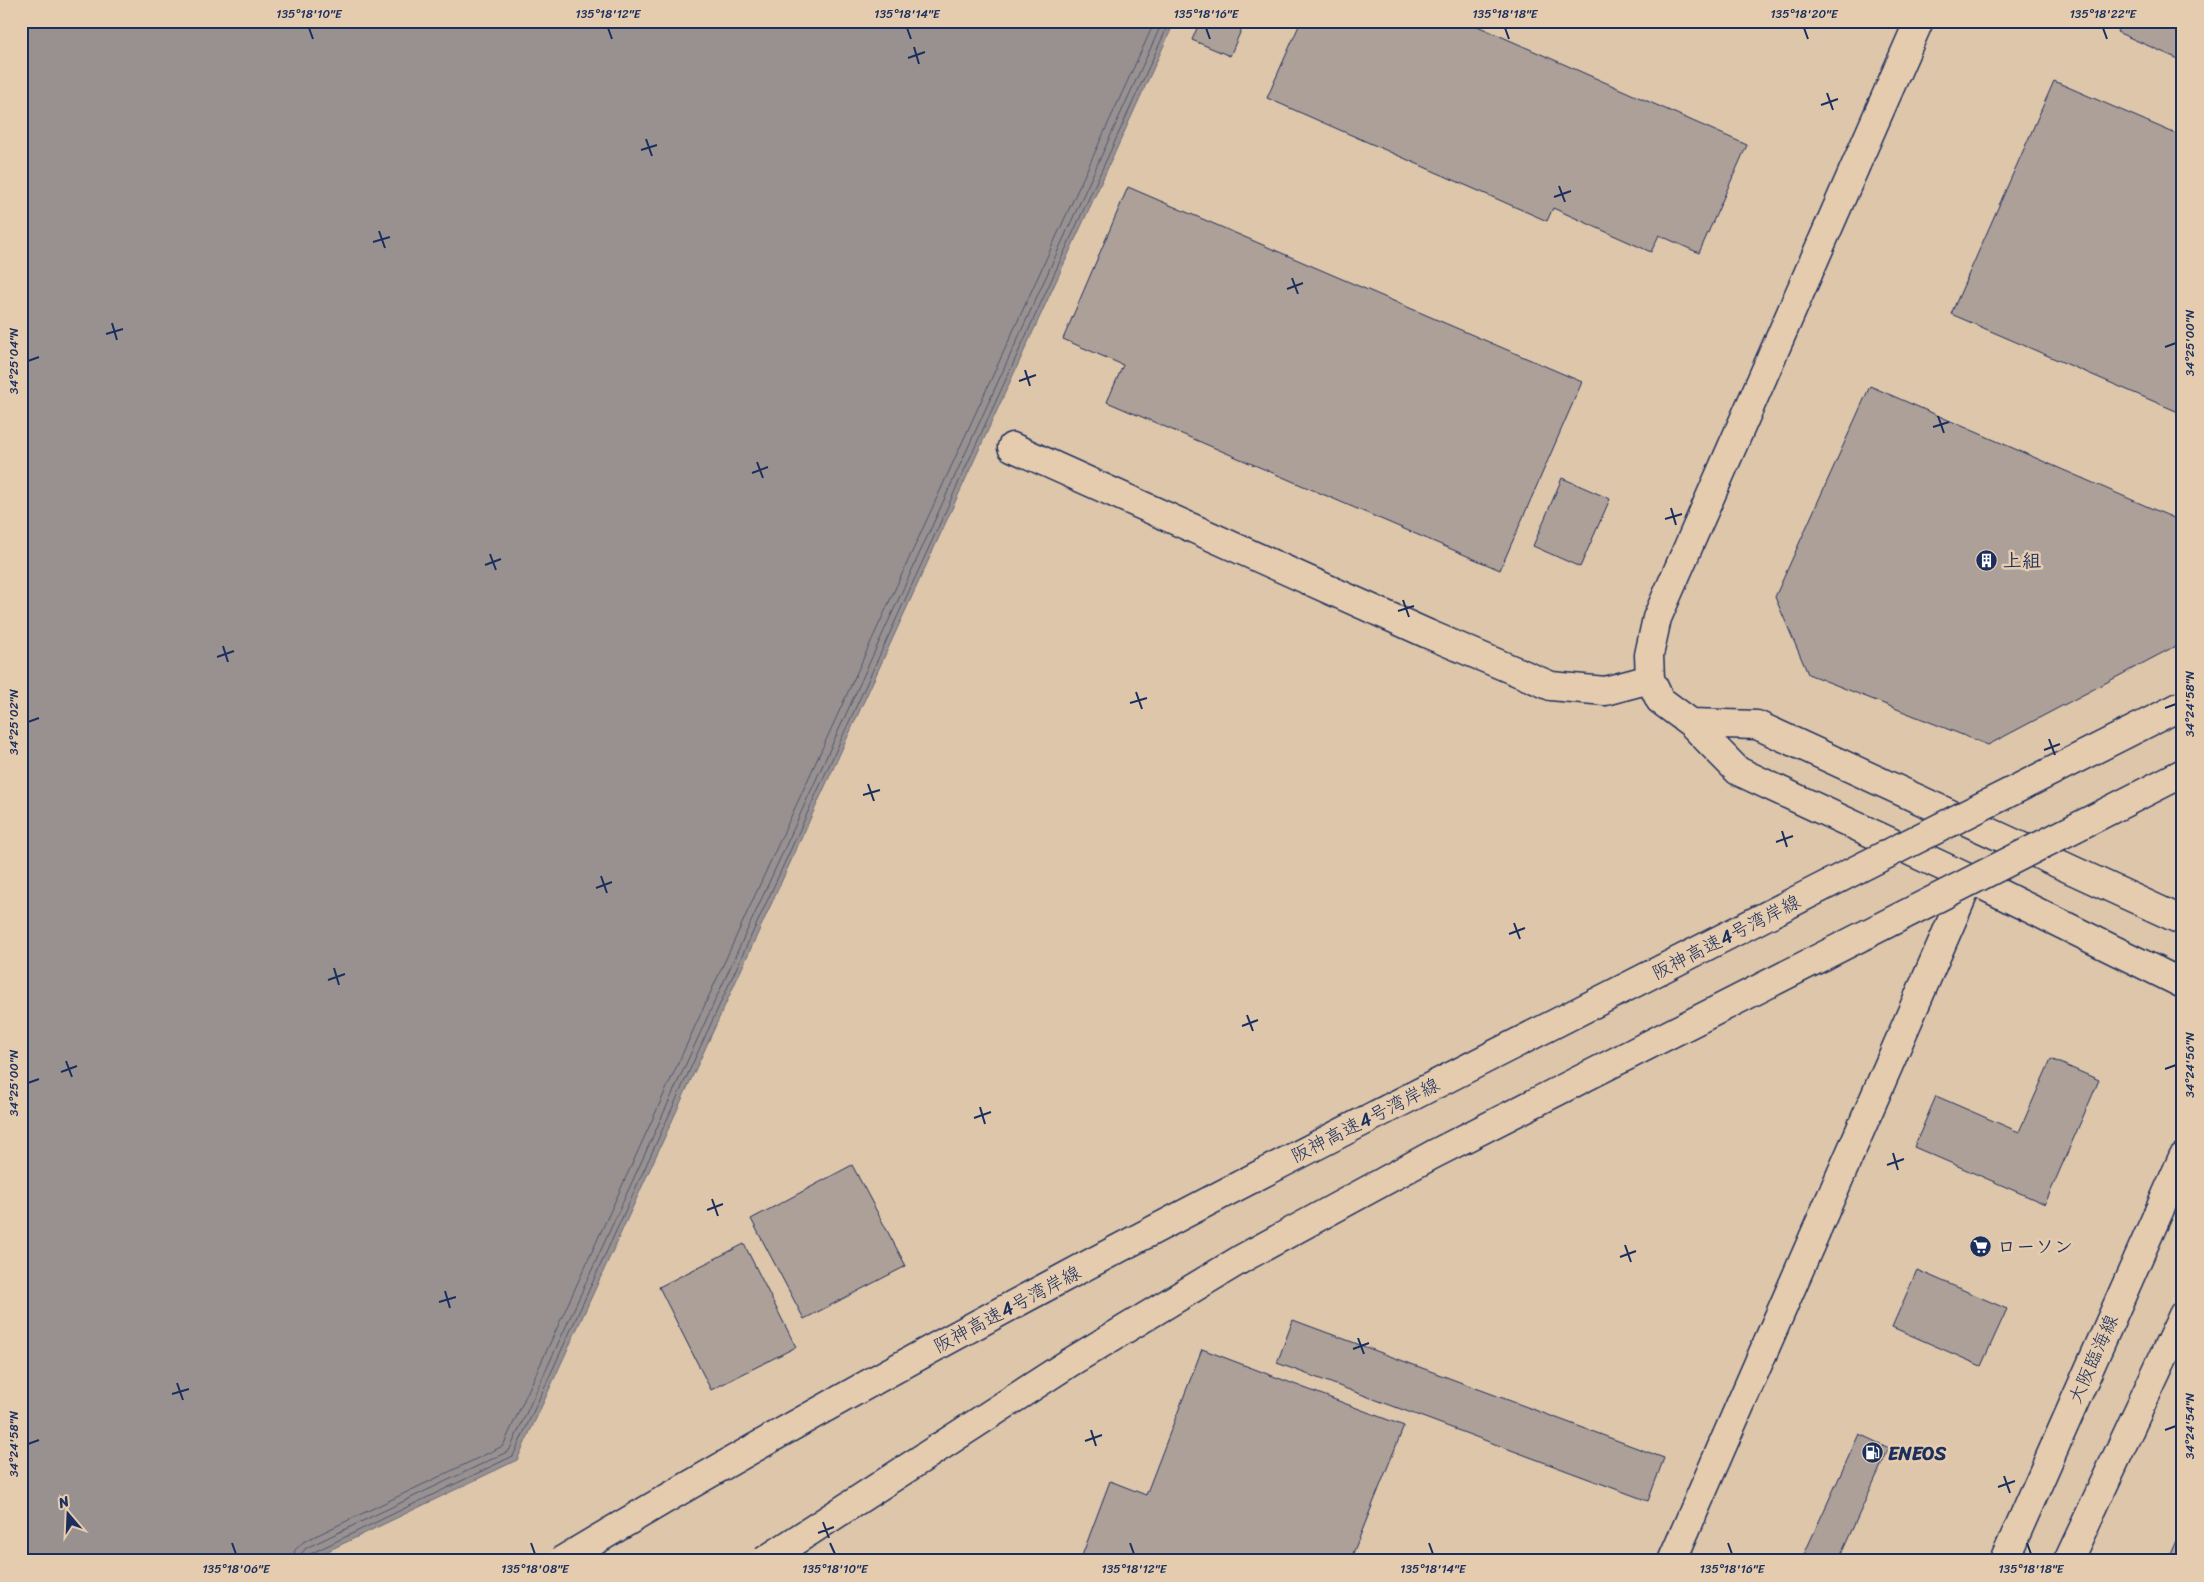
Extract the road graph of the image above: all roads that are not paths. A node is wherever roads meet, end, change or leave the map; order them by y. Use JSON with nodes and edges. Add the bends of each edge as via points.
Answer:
{"nodes":[{"id":1,"x":1919,"y":21,"type":"edge"},
{"id":2,"x":1012,"y":447,"type":"dead end"},
{"id":3,"x":1650,"y":679,"type":"junction"},
{"id":4,"x":2183,"y":705,"type":"edge"},
{"id":5,"x":1691,"y":722,"type":"junction"},
{"id":6,"x":2183,"y":773,"type":"edge"},
{"id":7,"x":1970,"y":879,"type":"junction"},
{"id":8,"x":2183,"y":921,"type":"edge"},
{"id":9,"x":2183,"y":984,"type":"edge"},
{"id":10,"x":2183,"y":1157,"type":"edge"},
{"id":11,"x":2183,"y":1315,"type":"edge"},
{"id":12,"x":561,"y":1561,"type":"edge"},
{"id":13,"x":764,"y":1561,"type":"edge"},
{"id":14,"x":1672,"y":1561,"type":"edge"},
{"id":15,"x":2004,"y":1561,"type":"edge"},
{"id":16,"x":2068,"y":1561,"type":"edge"}],
"edges":[{"from":1,"to":3,"type":"main road","via":[[1657,618],[1649,655]]},
{"from":2,"to":3,"type":"main road","via":[[1551,686],[1605,691]]},
{"from":3,"to":5,"type":"main road","via":[[1660,700]]},
{"from":4,"to":12,"type":"main road","name":"阪神高速4号湾岸線","bridge":true,"via":[[1408,1098],[1064,1277],[830,1405]]},
{"from":5,"to":7,"type":"main road","via":[[1738,771]]},
{"from":5,"to":8,"type":"main road","via":[[1757,725]]},
{"from":6,"to":13,"type":"main road","bridge":true,"via":[[1434,1154],[1244,1258],[1069,1363]]},
{"from":7,"to":9,"type":"main road"},
{"from":7,"to":14,"type":"main road"},
{"from":10,"to":15,"type":"main road","name":"大阪臨海線"},
{"from":11,"to":16,"type":"main road"}]}
